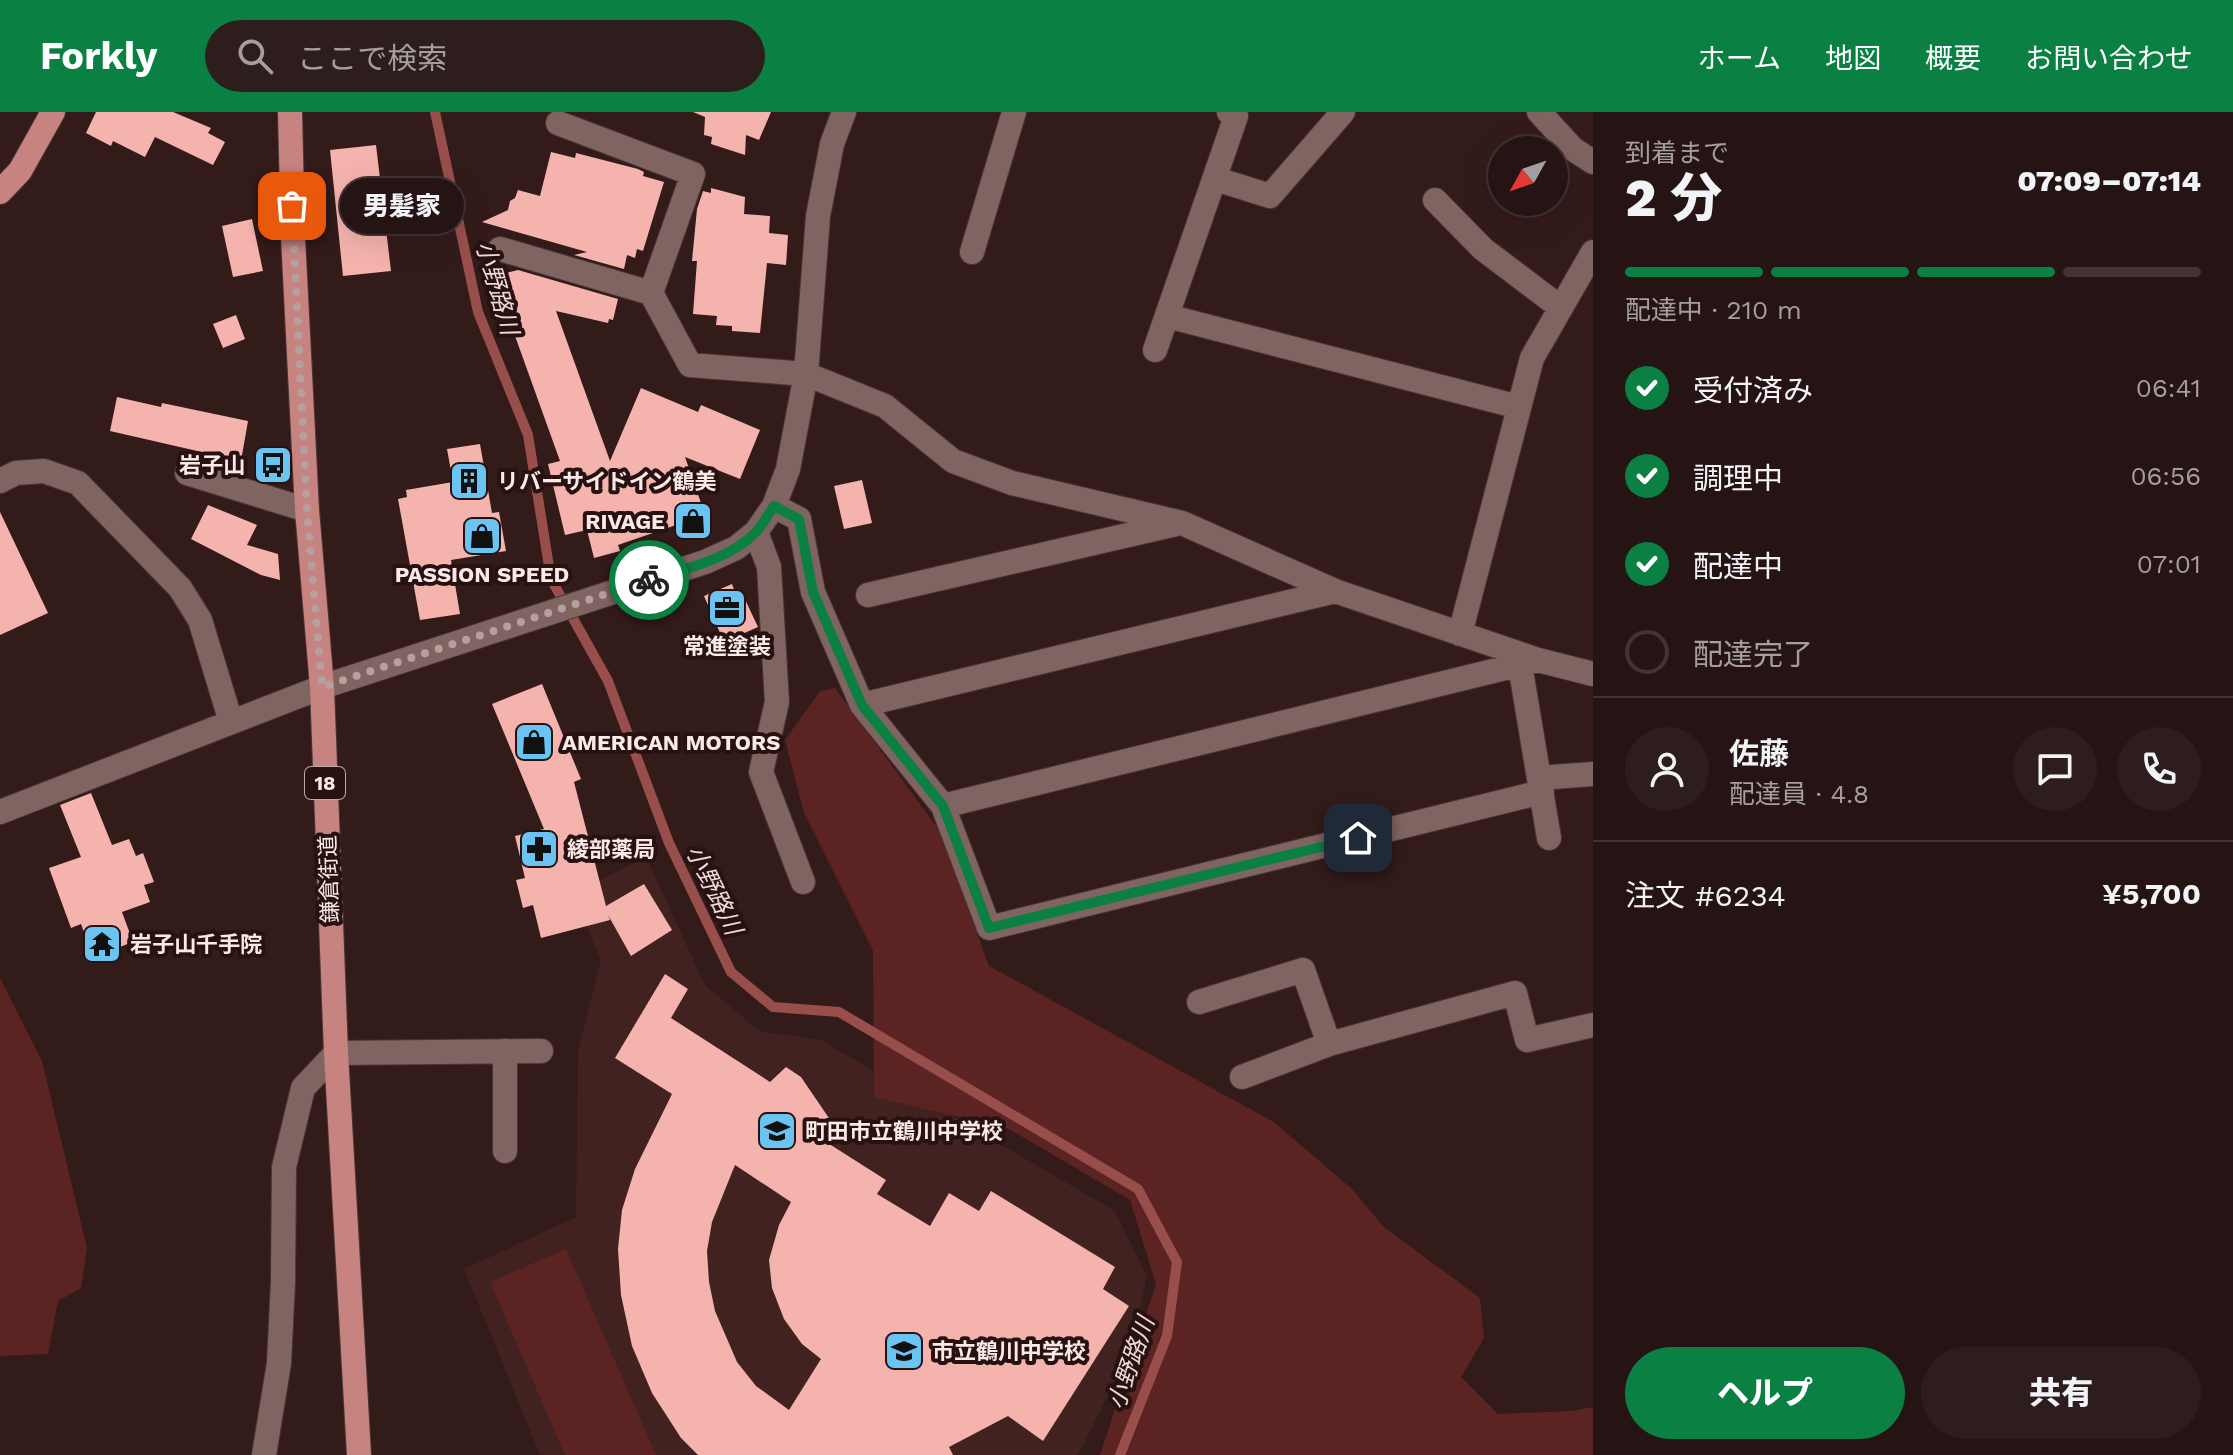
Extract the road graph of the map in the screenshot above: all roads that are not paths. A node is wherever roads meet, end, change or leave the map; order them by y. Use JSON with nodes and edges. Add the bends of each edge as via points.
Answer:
{"nodes":[{"id":1,"x":53,"y":112,"type":"edge"},
{"id":2,"x":290,"y":112,"type":"edge"},
{"id":3,"x":844,"y":112,"type":"edge"},
{"id":4,"x":1014,"y":112,"type":"edge"},
{"id":5,"x":1229,"y":112,"type":"edge"},
{"id":6,"x":1343,"y":112,"type":"edge"},
{"id":7,"x":1539,"y":112,"type":"edge"},
{"id":8,"x":558,"y":123,"type":"dead end"},
{"id":9,"x":1593,"y":162,"type":"edge"},
{"id":10,"x":1216,"y":179,"type":"junction"},
{"id":11,"x":0,"y":192,"type":"edge"},
{"id":12,"x":1435,"y":200,"type":"dead end"},
{"id":13,"x":500,"y":249,"type":"dead end"},
{"id":14,"x":972,"y":252,"type":"dead end"},
{"id":15,"x":1593,"y":252,"type":"edge"},
{"id":16,"x":651,"y":293,"type":"junction"},
{"id":17,"x":1561,"y":308,"type":"junction"},
{"id":18,"x":1167,"y":316,"type":"junction"},
{"id":19,"x":1155,"y":350,"type":"dead end"},
{"id":20,"x":806,"y":374,"type":"junction"},
{"id":21,"x":1519,"y":407,"type":"junction"},
{"id":22,"x":187,"y":473,"type":"dead end"},
{"id":23,"x":0,"y":481,"type":"edge"},
{"id":24,"x":774,"y":506,"type":"junction"},
{"id":25,"x":307,"y":510,"type":"junction"},
{"id":26,"x":1182,"y":523,"type":"junction"},
{"id":27,"x":756,"y":532,"type":"junction"},
{"id":28,"x":1335,"y":591,"type":"junction"},
{"id":29,"x":868,"y":595,"type":"dead end"},
{"id":30,"x":1460,"y":634,"type":"junction"},
{"id":31,"x":1529,"y":663,"type":"junction"},
{"id":32,"x":1593,"y":674,"type":"edge"},
{"id":33,"x":322,"y":687,"type":"junction"},
{"id":34,"x":862,"y":705,"type":"junction"},
{"id":35,"x":231,"y":722,"type":"junction"},
{"id":36,"x":1593,"y":774,"type":"edge"},
{"id":37,"x":1541,"y":785,"type":"junction"},
{"id":38,"x":943,"y":806,"type":"junction"},
{"id":39,"x":0,"y":812,"type":"edge"},
{"id":40,"x":1549,"y":838,"type":"dead end"},
{"id":41,"x":803,"y":882,"type":"dead end"},
{"id":42,"x":1199,"y":1002,"type":"dead end"},
{"id":43,"x":1593,"y":1025,"type":"edge"},
{"id":44,"x":1329,"y":1044,"type":"junction"},
{"id":45,"x":505,"y":1051,"type":"junction"},
{"id":46,"x":541,"y":1051,"type":"dead end"},
{"id":47,"x":336,"y":1053,"type":"junction"},
{"id":48,"x":1242,"y":1077,"type":"dead end"},
{"id":49,"x":505,"y":1151,"type":"dead end"},
{"id":50,"x":264,"y":1455,"type":"edge"},
{"id":51,"x":359,"y":1455,"type":"edge"}],
"edges":[{"from":1,"to":11,"type":"main road","via":[[20,171]]},
{"from":2,"to":25,"type":"main road","name":"鎌倉街道","number":"18"},
{"from":3,"to":20,"type":"street","via":[[818,216]]},
{"from":4,"to":14,"type":"street"},
{"from":5,"to":10,"type":"street","via":[[1236,116]]},
{"from":6,"to":10,"type":"street","via":[[1270,196]]},
{"from":7,"to":9,"type":"street","via":[[1573,149]]},
{"from":8,"to":16,"type":"street","via":[[693,174]]},
{"from":10,"to":18,"type":"street"},
{"from":12,"to":17,"type":"street","via":[[1483,249]]},
{"from":13,"to":16,"type":"street"},
{"from":15,"to":17,"type":"street"},
{"from":16,"to":20,"type":"street","via":[[690,365]]},
{"from":17,"to":21,"type":"street","via":[[1532,358]]},
{"from":18,"to":19,"type":"street"},
{"from":18,"to":21,"type":"street"},
{"from":20,"to":24,"type":"street","via":[[788,469]]},
{"from":20,"to":26,"type":"street","via":[[885,406],[953,461],[1012,483]]},
{"from":21,"to":30,"type":"street"},
{"from":22,"to":25,"type":"street"},
{"from":23,"to":35,"type":"street","via":[[16,473],[44,471],[78,483],[180,588],[200,620]]},
{"from":24,"to":27,"type":"street"},
{"from":24,"to":34,"type":"street","via":[[799,519],[813,592]]},
{"from":25,"to":33,"type":"main road","name":"鎌倉街道","number":"18"},
{"from":26,"to":28,"type":"street"},
{"from":26,"to":29,"type":"street"},
{"from":27,"to":33,"type":"street","via":[[705,562]]},
{"from":27,"to":41,"type":"street","via":[[769,567],[777,702],[761,772]]},
{"from":28,"to":30,"type":"street"},
{"from":28,"to":34,"type":"street"},
{"from":30,"to":31,"type":"street"},
{"from":31,"to":32,"type":"street"},
{"from":31,"to":37,"type":"street"},
{"from":31,"to":38,"type":"street"},
{"from":33,"to":35,"type":"street"},
{"from":33,"to":47,"type":"main road","name":"鎌倉街道","number":"18"},
{"from":34,"to":38,"type":"street"},
{"from":35,"to":39,"type":"street"},
{"from":36,"to":37,"type":"street"},
{"from":37,"to":38,"type":"street","via":[[989,928]]},
{"from":37,"to":40,"type":"street"},
{"from":42,"to":44,"type":"street","via":[[1303,970]]},
{"from":43,"to":44,"type":"street","via":[[1527,1040],[1515,993]]},
{"from":44,"to":48,"type":"street"},
{"from":45,"to":46,"type":"street"},
{"from":45,"to":47,"type":"street"},
{"from":45,"to":49,"type":"street"},
{"from":47,"to":50,"type":"street","via":[[303,1088],[284,1167],[279,1363]]},
{"from":47,"to":51,"type":"main road","name":"鎌倉街道","number":"18"}]}
